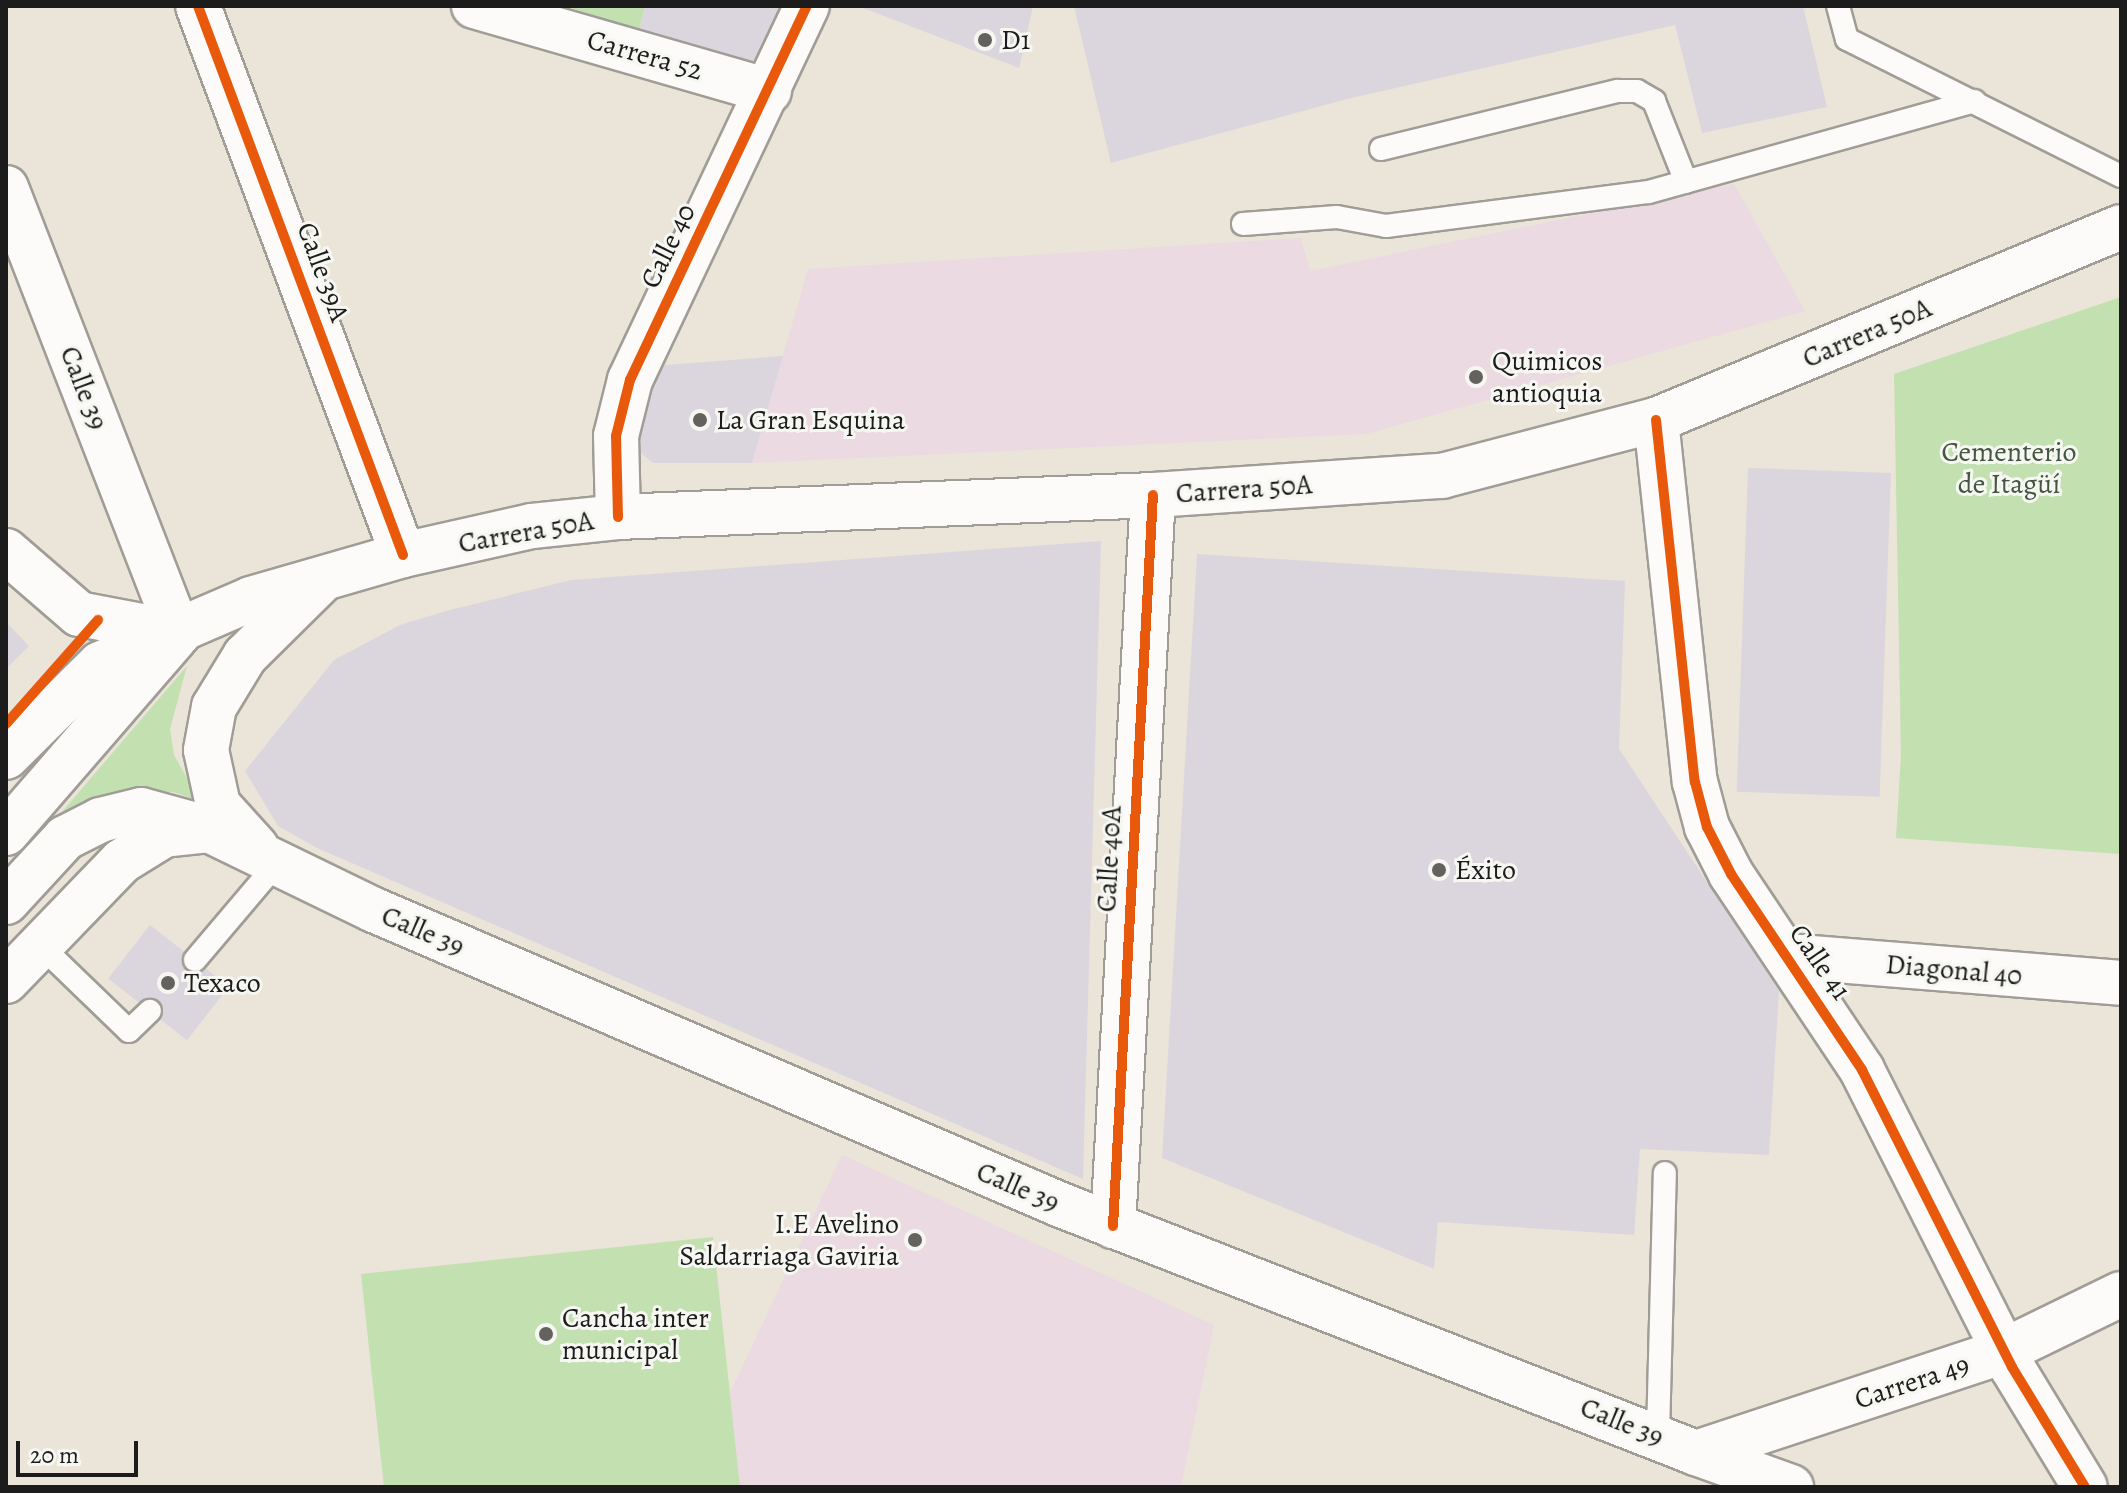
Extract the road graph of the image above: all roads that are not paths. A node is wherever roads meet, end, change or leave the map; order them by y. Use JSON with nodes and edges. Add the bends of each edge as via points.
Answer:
{"nodes":[{"id":1,"x":198,"y":6,"type":"edge"},
{"id":2,"x":474,"y":6,"type":"edge"},
{"id":3,"x":807,"y":6,"type":"edge"},
{"id":4,"x":1838,"y":6,"type":"edge"},
{"id":5,"x":769,"y":91,"type":"junction"},
{"id":6,"x":1975,"y":101,"type":"junction"},
{"id":7,"x":1381,"y":149,"type":"dead end"},
{"id":8,"x":2121,"y":176,"type":"edge"},
{"id":9,"x":1686,"y":182,"type":"junction"},
{"id":10,"x":6,"y":188,"type":"edge"},
{"id":11,"x":1243,"y":224,"type":"dead end"},
{"id":12,"x":2121,"y":227,"type":"edge"},
{"id":13,"x":1656,"y":420,"type":"junction"},
{"id":14,"x":1153,"y":495,"type":"junction"},
{"id":15,"x":618,"y":517,"type":"junction"},
{"id":16,"x":6,"y":551,"type":"edge"},
{"id":17,"x":403,"y":555,"type":"junction"},
{"id":18,"x":327,"y":575,"type":"junction"},
{"id":19,"x":179,"y":633,"type":"junction"},
{"id":20,"x":245,"y":656,"type":"joint"},
{"id":21,"x":6,"y":757,"type":"edge"},
{"id":22,"x":209,"y":830,"type":"junction"},
{"id":23,"x":6,"y":833,"type":"edge"},
{"id":24,"x":269,"y":857,"type":"junction"},
{"id":25,"x":6,"y":902,"type":"edge"},
{"id":26,"x":41,"y":946,"type":"junction"},
{"id":27,"x":1787,"y":956,"type":"junction"},
{"id":28,"x":195,"y":960,"type":"dead end"},
{"id":29,"x":6,"y":981,"type":"edge"},
{"id":30,"x":2121,"y":983,"type":"edge"},
{"id":31,"x":150,"y":1011,"type":"dead end"},
{"id":32,"x":1665,"y":1173,"type":"dead end"},
{"id":33,"x":1113,"y":1226,"type":"junction"},
{"id":34,"x":2121,"y":1294,"type":"edge"},
{"id":35,"x":2004,"y":1351,"type":"junction"},
{"id":36,"x":1658,"y":1434,"type":"junction"},
{"id":37,"x":1696,"y":1453,"type":"junction"},
{"id":38,"x":1791,"y":1487,"type":"edge"},
{"id":39,"x":2085,"y":1487,"type":"edge"}],
"edges":[{"from":1,"to":17,"type":"main road","name":"Calle 39A"},
{"from":2,"to":5,"type":"main road","name":"Carrera 52"},
{"from":3,"to":5,"type":"main road","name":"Calle 40"},
{"from":4,"to":6,"type":"lane","via":[[1847,39]]},
{"from":5,"to":15,"type":"main road","name":"Calle 40","via":[[630,380],[616,436]]},
{"from":6,"to":8,"type":"lane"},
{"from":6,"to":9,"type":"lane"},
{"from":7,"to":9,"type":"lane","via":[[1618,91],[1637,91],[1654,101]]},
{"from":9,"to":11,"type":"lane","via":[[1649,192],[1386,226],[1337,217]]},
{"from":10,"to":19,"type":"main road","name":"Calle 39"},
{"from":12,"to":13,"type":"main road","name":"Carrera 50A"},
{"from":13,"to":14,"type":"main road","name":"Carrera 50A","via":[[1442,476]]},
{"from":13,"to":27,"type":"main road","name":"Calle 41","via":[[1695,782],[1707,827],[1731,874]]},
{"from":14,"to":15,"type":"main road","name":"Carrera 50A"},
{"from":14,"to":33,"type":"main road","name":"Calle 40A"},
{"from":15,"to":17,"type":"main road","name":"Carrera 50A","via":[[532,526]]},
{"from":16,"to":19,"type":"main road","via":[[79,614]]},
{"from":17,"to":18,"type":"main road","name":"Carrera 50A"},
{"from":18,"to":19,"type":"main road","name":"Carrera 50A","via":[[251,599]]},
{"from":18,"to":20,"type":"main road","name":"Carrera 50A"},
{"from":19,"to":21,"type":"main road","name":"Carrera 50A","via":[[100,664]]},
{"from":19,"to":23,"type":"main road"},
{"from":20,"to":24,"type":"main road","name":"Calle 39","via":[[214,707],[206,750],[218,805]]},
{"from":22,"to":24,"type":"main road","name":"Calle 39"},
{"from":22,"to":25,"type":"main road","via":[[141,810],[100,820],[65,838]]},
{"from":22,"to":26,"type":"main road","name":"Calle 39","via":[[164,835],[122,861]]},
{"from":24,"to":28,"type":"lane"},
{"from":24,"to":33,"type":"main road","name":"Calle 39","via":[[374,910]]},
{"from":26,"to":29,"type":"main road"},
{"from":26,"to":31,"type":"lane","via":[[129,1031]]},
{"from":27,"to":30,"type":"main road","name":"Diagonal 40"},
{"from":27,"to":35,"type":"main road","name":"Calle 41","via":[[1862,1070]]},
{"from":32,"to":36,"type":"lane"},
{"from":33,"to":36,"type":"main road","name":"Calle 39"},
{"from":34,"to":35,"type":"main road","name":"Carrera 49"},
{"from":35,"to":37,"type":"main road","name":"Carrera 49"},
{"from":35,"to":39,"type":"main road","name":"Calle 41"},
{"from":36,"to":37,"type":"main road","name":"Calle 39"},
{"from":37,"to":38,"type":"main road","name":"Calle 39"}]}
